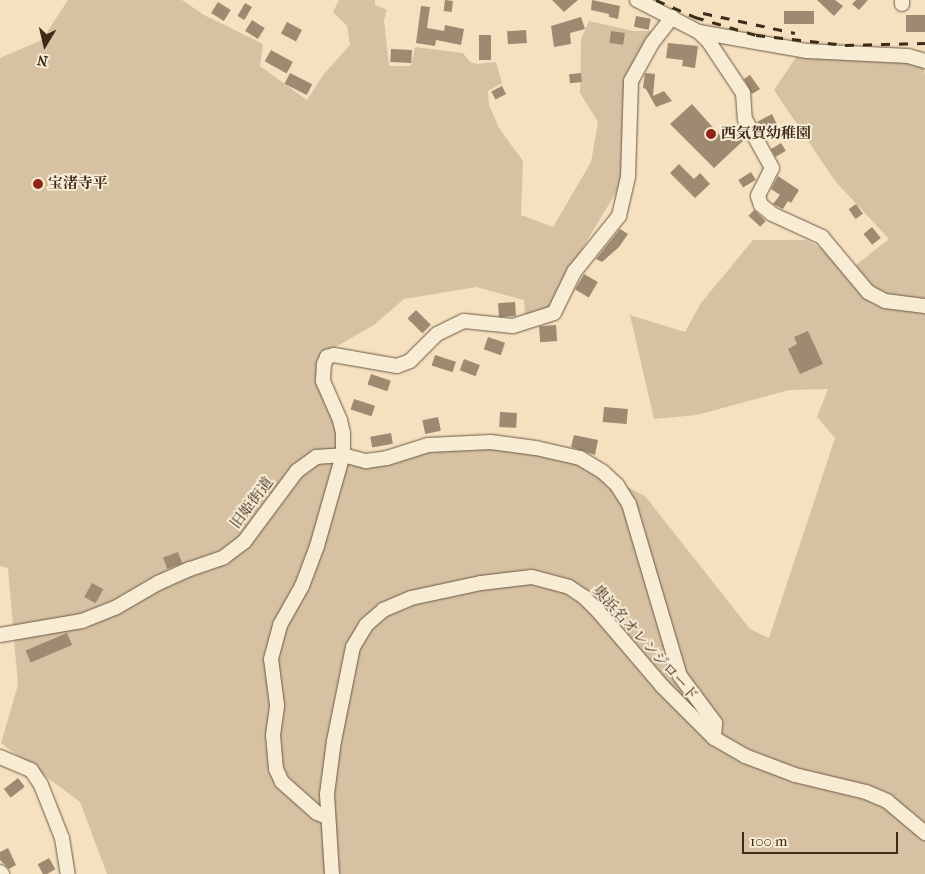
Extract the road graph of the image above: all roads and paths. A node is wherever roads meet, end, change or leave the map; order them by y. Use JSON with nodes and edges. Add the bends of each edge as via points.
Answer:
{"nodes":[{"id":1,"x":637,"y":0,"type":"edge"},
{"id":2,"x":672,"y":17,"type":"junction"},
{"id":3,"x":699,"y":32,"type":"junction"},
{"id":4,"x":925,"y":61,"type":"edge"},
{"id":5,"x":925,"y":306,"type":"edge"},
{"id":6,"x":343,"y":455,"type":"junction"},
{"id":7,"x":0,"y":635,"type":"edge"},
{"id":8,"x":714,"y":738,"type":"junction"},
{"id":9,"x":0,"y":757,"type":"edge"},
{"id":10,"x":327,"y":817,"type":"junction"},
{"id":11,"x":925,"y":833,"type":"edge"},
{"id":12,"x":68,"y":874,"type":"edge"},
{"id":13,"x":332,"y":874,"type":"edge"}],
"edges":[{"from":1,"to":2,"type":"street"},
{"from":2,"to":3,"type":"street"},
{"from":2,"to":6,"type":"street","via":[[630,81],[628,177],[619,216],[574,272],[554,313],[513,326],[464,321],[437,334],[410,361],[397,366],[334,355],[327,357],[323,381],[341,426]]},
{"from":3,"to":4,"type":"street","via":[[807,51],[908,56]]},
{"from":3,"to":5,"type":"street","via":[[743,94],[745,120],[772,168],[758,196],[761,205],[772,214],[822,237],[868,292],[885,301]]},
{"from":6,"to":7,"type":"street","name":"旧姫街道","via":[[316,457],[297,471],[244,542],[224,556],[182,572],[115,608],[82,620]]},
{"from":6,"to":8,"type":"street","name":"旧姫街道","via":[[366,461],[428,445],[484,442],[536,448],[580,458],[617,485],[629,504],[680,676],[715,723]]},
{"from":6,"to":10,"type":"street","via":[[317,546],[302,586],[280,625],[270,659],[277,705],[272,735],[276,769],[282,782],[317,813]]},
{"from":8,"to":10,"type":"street","name":"奥浜名オレンジロード","via":[[662,686],[598,611],[569,587],[532,577],[445,590],[411,598],[383,610],[366,625],[353,647],[334,741]]},
{"from":8,"to":11,"type":"street","name":"奥浜名オレンジロード","via":[[746,756],[795,775],[866,792],[887,802]]},
{"from":9,"to":12,"type":"street","via":[[31,770],[41,785],[62,838]]},
{"from":10,"to":13,"type":"street","name":"奥浜名オレンジロード"}]}
